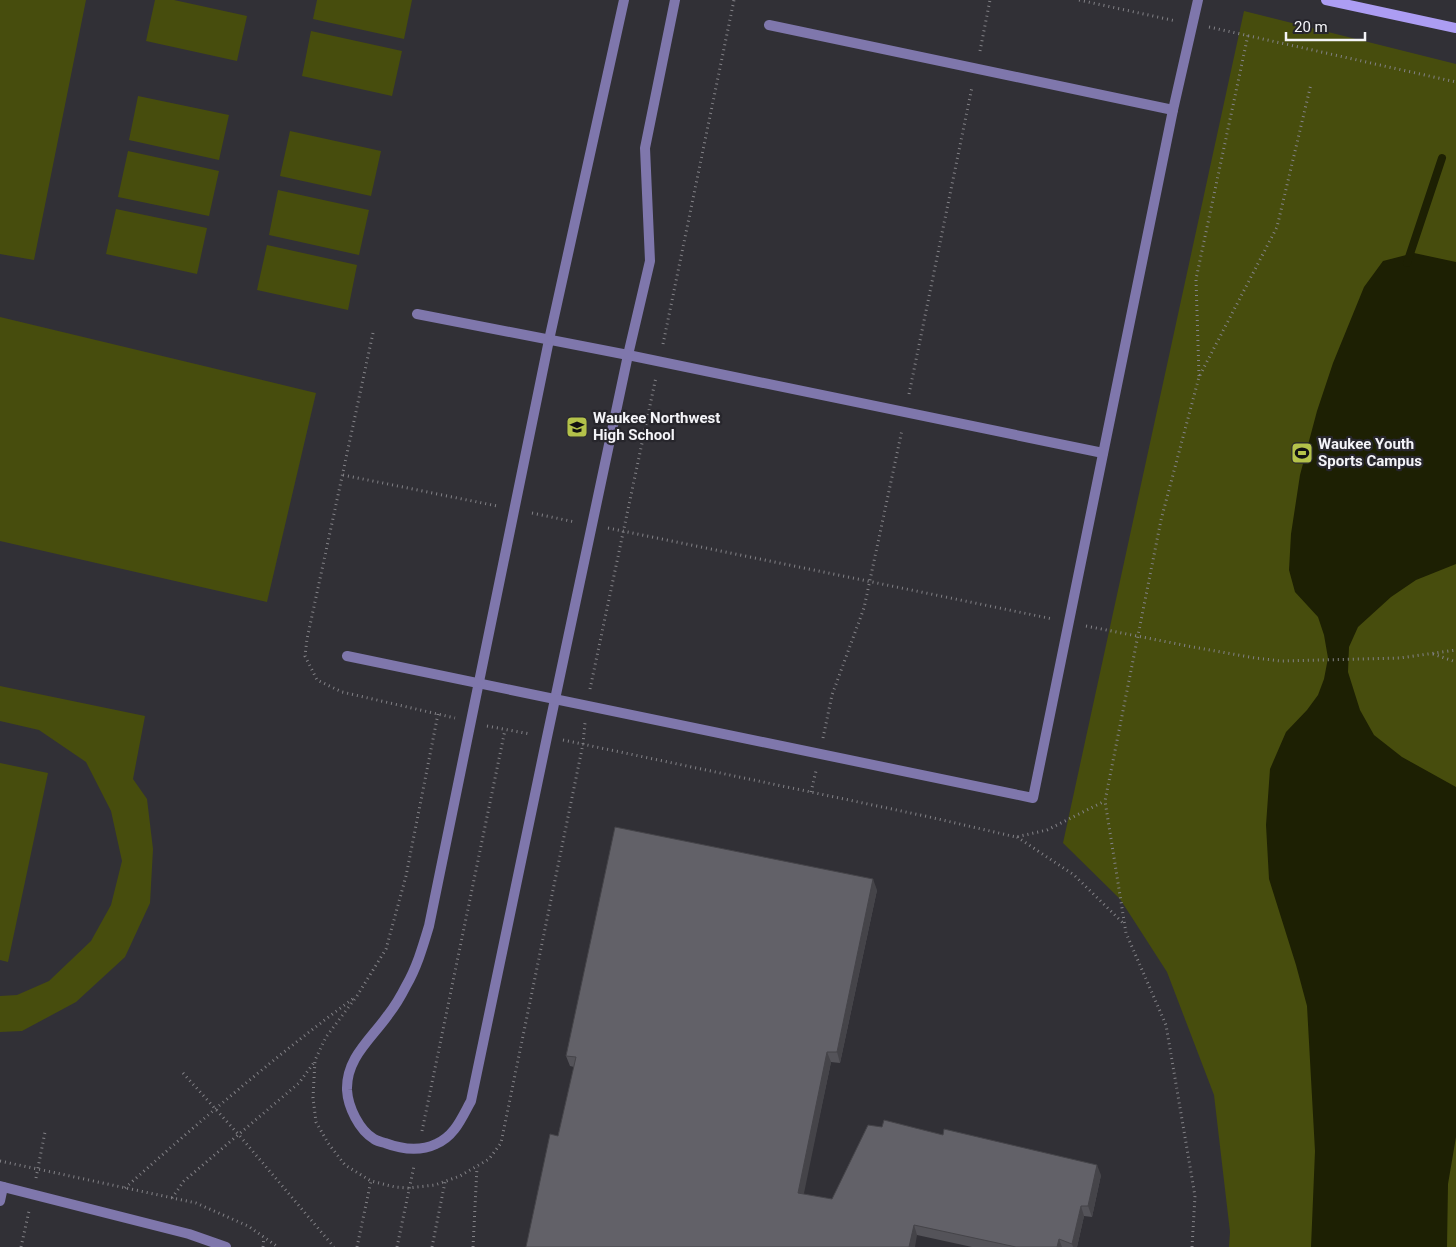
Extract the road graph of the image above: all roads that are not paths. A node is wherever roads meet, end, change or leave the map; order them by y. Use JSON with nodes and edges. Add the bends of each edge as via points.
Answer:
{"nodes":[{"id":1,"x":624,"y":0,"type":"edge"},
{"id":2,"x":675,"y":0,"type":"edge"},
{"id":3,"x":1198,"y":0,"type":"edge"},
{"id":4,"x":1326,"y":0,"type":"edge"},
{"id":5,"x":769,"y":25,"type":"dead end"},
{"id":6,"x":1456,"y":28,"type":"edge"},
{"id":7,"x":1174,"y":110,"type":"junction"},
{"id":8,"x":417,"y":314,"type":"dead end"},
{"id":9,"x":549,"y":340,"type":"junction"},
{"id":10,"x":628,"y":355,"type":"junction"},
{"id":11,"x":1103,"y":454,"type":"junction"},
{"id":12,"x":347,"y":656,"type":"dead end"},
{"id":13,"x":478,"y":683,"type":"junction"},
{"id":14,"x":556,"y":699,"type":"junction"},
{"id":15,"x":2,"y":1186,"type":"edge"},
{"id":16,"x":0,"y":1201,"type":"edge"},
{"id":17,"x":225,"y":1247,"type":"edge"}],
"edges":[{"from":1,"to":9,"type":"lane"},
{"from":2,"to":10,"type":"lane","via":[[645,148],[650,261]]},
{"from":3,"to":7,"type":"lane"},
{"from":4,"to":6,"type":"main road"},
{"from":5,"to":7,"type":"lane"},
{"from":7,"to":11,"type":"lane"},
{"from":8,"to":9,"type":"lane"},
{"from":9,"to":10,"type":"lane"},
{"from":9,"to":13,"type":"lane"},
{"from":10,"to":11,"type":"lane"},
{"from":10,"to":14,"type":"lane"},
{"from":11,"to":14,"type":"lane","via":[[1033,798]]},
{"from":12,"to":13,"type":"lane"},
{"from":13,"to":14,"type":"lane"},
{"from":13,"to":14,"type":"lane","via":[[421,954],[407,985],[356,1057],[348,1074],[351,1110],[361,1126],[374,1139],[407,1149],[418,1150],[437,1144],[456,1130],[472,1101]]},
{"from":15,"to":16,"type":"lane"},
{"from":15,"to":17,"type":"lane","via":[[189,1234]]}]}
